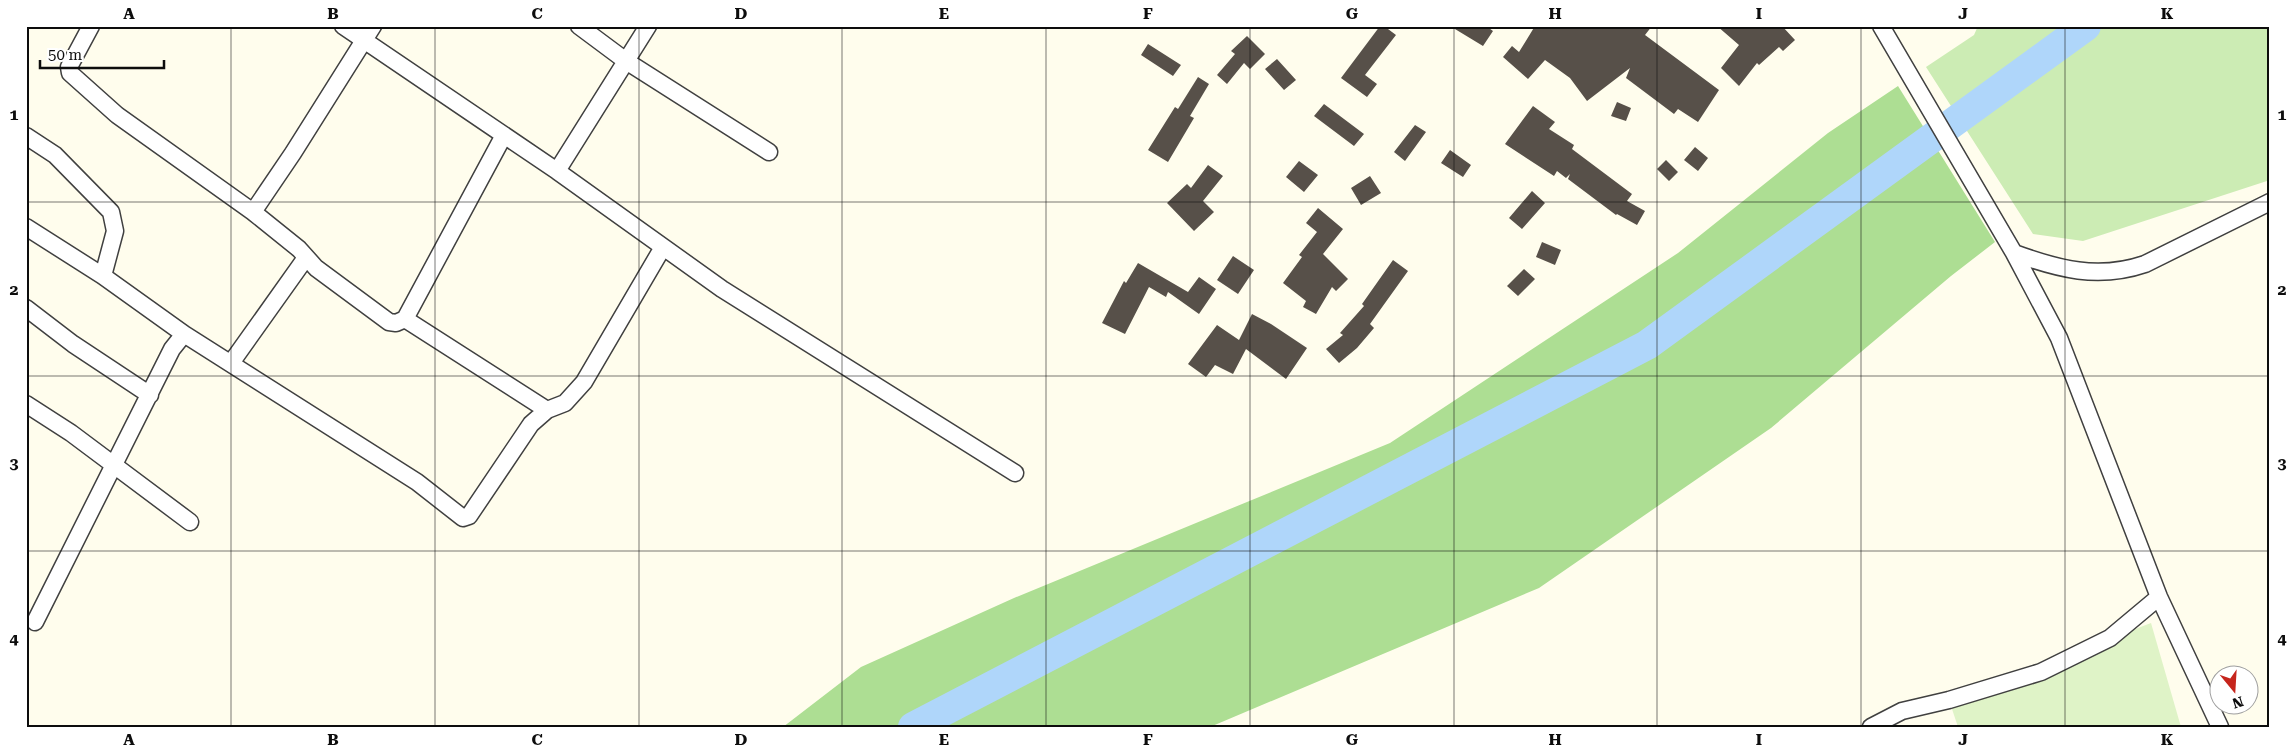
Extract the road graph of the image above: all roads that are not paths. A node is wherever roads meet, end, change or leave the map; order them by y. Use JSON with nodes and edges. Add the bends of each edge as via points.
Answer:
{"nodes":[{"id":1,"x":91,"y":26,"type":"edge"},
{"id":2,"x":343,"y":26,"type":"edge"},
{"id":3,"x":373,"y":26,"type":"edge"},
{"id":4,"x":579,"y":26,"type":"edge"},
{"id":5,"x":648,"y":26,"type":"edge"},
{"id":6,"x":1881,"y":26,"type":"edge"},
{"id":7,"x":365,"y":41,"type":"junction"},
{"id":8,"x":626,"y":61,"type":"junction"},
{"id":9,"x":504,"y":135,"type":"junction"},
{"id":10,"x":26,"y":136,"type":"edge"},
{"id":11,"x":769,"y":152,"type":"dead end"},
{"id":12,"x":557,"y":171,"type":"junction"},
{"id":13,"x":2270,"y":202,"type":"edge"},
{"id":14,"x":253,"y":212,"type":"junction"},
{"id":15,"x":26,"y":227,"type":"edge"},
{"id":16,"x":662,"y":247,"type":"junction"},
{"id":17,"x":2014,"y":252,"type":"junction"},
{"id":18,"x":306,"y":259,"type":"junction"},
{"id":19,"x":103,"y":276,"type":"junction"},
{"id":20,"x":26,"y":308,"type":"edge"},
{"id":21,"x":405,"y":319,"type":"junction"},
{"id":22,"x":184,"y":334,"type":"junction"},
{"id":23,"x":231,"y":363,"type":"junction"},
{"id":24,"x":150,"y":395,"type":"junction"},
{"id":25,"x":26,"y":404,"type":"edge"},
{"id":26,"x":547,"y":410,"type":"junction"},
{"id":27,"x":115,"y":465,"type":"junction"},
{"id":28,"x":1015,"y":473,"type":"dead end"},
{"id":29,"x":190,"y":522,"type":"dead end"},
{"id":30,"x":2158,"y":597,"type":"junction"},
{"id":31,"x":35,"y":622,"type":"dead end"},
{"id":32,"x":1871,"y":727,"type":"edge"},
{"id":33,"x":2220,"y":727,"type":"edge"}],
"edges":[{"from":1,"to":14,"type":"street","via":[[69,66],[70,73],[117,115]]},
{"from":2,"to":7,"type":"street"},
{"from":3,"to":7,"type":"street"},
{"from":4,"to":8,"type":"street"},
{"from":5,"to":8,"type":"street"},
{"from":6,"to":17,"type":"street"},
{"from":7,"to":9,"type":"street"},
{"from":7,"to":14,"type":"street"},
{"from":8,"to":11,"type":"street"},
{"from":8,"to":12,"type":"street"},
{"from":9,"to":12,"type":"street"},
{"from":9,"to":21,"type":"street"},
{"from":10,"to":19,"type":"street","via":[[55,155],[111,212],[115,231]]},
{"from":12,"to":16,"type":"street"},
{"from":13,"to":17,"type":"street","via":[[2129,269],[2098,273],[2052,267]]},
{"from":14,"to":18,"type":"street","via":[[299,249]]},
{"from":15,"to":19,"type":"street"},
{"from":16,"to":26,"type":"street","via":[[584,382],[565,403]]},
{"from":16,"to":28,"type":"street","via":[[722,289]]},
{"from":17,"to":30,"type":"street","via":[[2059,338]]},
{"from":18,"to":21,"type":"street","via":[[389,322]]},
{"from":18,"to":23,"type":"street"},
{"from":19,"to":22,"type":"street"},
{"from":20,"to":24,"type":"street","via":[[72,344]]},
{"from":21,"to":26,"type":"street"},
{"from":22,"to":23,"type":"street"},
{"from":22,"to":24,"type":"street","via":[[172,350]]},
{"from":23,"to":26,"type":"street","via":[[417,482],[462,518],[469,516],[531,424]]},
{"from":24,"to":27,"type":"street"},
{"from":25,"to":27,"type":"street"},
{"from":27,"to":29,"type":"street"},
{"from":27,"to":31,"type":"street"},
{"from":30,"to":32,"type":"street","via":[[2110,638],[2041,672],[1902,711]]},
{"from":30,"to":33,"type":"street"}]}
